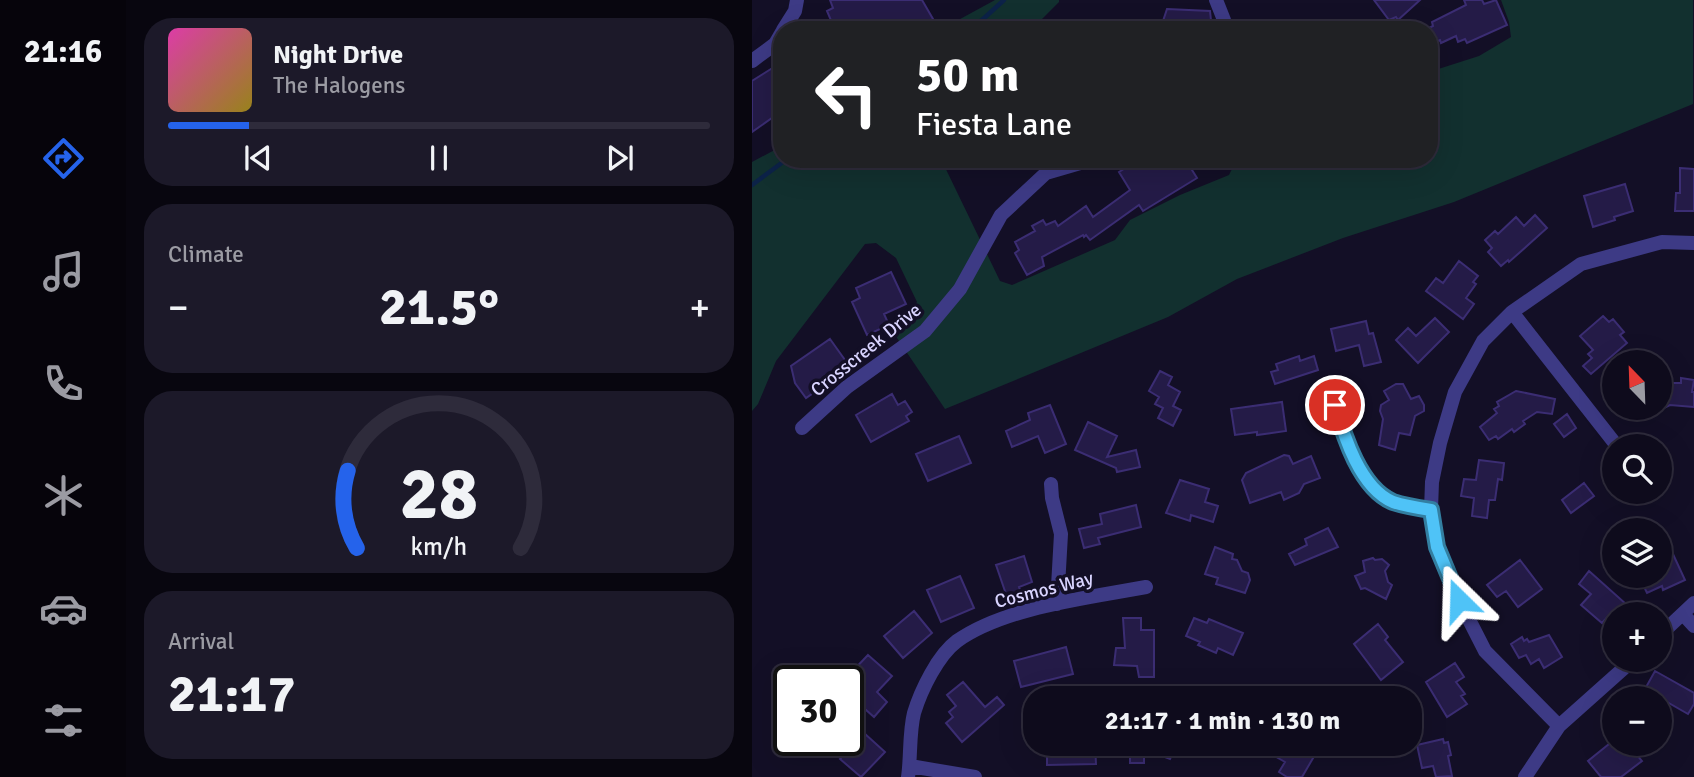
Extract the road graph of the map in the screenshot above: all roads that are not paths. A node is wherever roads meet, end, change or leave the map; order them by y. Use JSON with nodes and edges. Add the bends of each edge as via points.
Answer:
{"nodes":[{"id":1,"x":798,"y":0,"type":"edge"},
{"id":2,"x":1216,"y":0,"type":"edge"},
{"id":3,"x":788,"y":21,"type":"edge"},
{"id":4,"x":1224,"y":21,"type":"edge"},
{"id":5,"x":773,"y":45,"type":"edge"},
{"id":6,"x":752,"y":61,"type":"edge"},
{"id":7,"x":1062,"y":168,"type":"edge"},
{"id":8,"x":1694,"y":243,"type":"edge"},
{"id":9,"x":1513,"y":312,"type":"junction"},
{"id":10,"x":1335,"y":405,"type":"dead end"},
{"id":11,"x":802,"y":428,"type":"dead end"},
{"id":12,"x":1608,"y":434,"type":"edge"},
{"id":13,"x":1051,"y":484,"type":"dead end"},
{"id":14,"x":1431,"y":510,"type":"junction"},
{"id":15,"x":1146,"y":587,"type":"dead end"},
{"id":16,"x":1057,"y":604,"type":"junction"},
{"id":17,"x":1688,"y":609,"type":"edge"},
{"id":18,"x":1672,"y":624,"type":"edge"},
{"id":19,"x":1694,"y":626,"type":"edge"},
{"id":20,"x":1620,"y":672,"type":"edge"},
{"id":21,"x":1559,"y":726,"type":"junction"},
{"id":22,"x":909,"y":772,"type":"edge"},
{"id":23,"x":975,"y":777,"type":"edge"},
{"id":24,"x":1525,"y":777,"type":"edge"}],
"edges":[{"from":1,"to":3,"type":"street"},
{"from":2,"to":4,"type":"street"},
{"from":5,"to":6,"type":"street"},
{"from":7,"to":11,"type":"street","name":"Crosscreek Drive","via":[[1045,173],[1001,215],[960,289],[925,331],[846,387]]},
{"from":8,"to":9,"type":"street","via":[[1662,242],[1582,264]]},
{"from":9,"to":12,"type":"street"},
{"from":9,"to":14,"type":"street","via":[[1483,341],[1455,392],[1432,482]]},
{"from":10,"to":14,"type":"street","via":[[1352,456],[1372,484],[1390,501]]},
{"from":13,"to":16,"type":"street","via":[[1061,534]]},
{"from":14,"to":21,"type":"street","via":[[1437,547],[1485,651]]},
{"from":15,"to":16,"type":"street","name":"Cosmos Way"},
{"from":16,"to":22,"type":"street","name":"Cosmos Way","via":[[994,621],[955,642],[929,675],[914,715]]},
{"from":17,"to":18,"type":"street"},
{"from":17,"to":19,"type":"street"},
{"from":20,"to":21,"type":"street"},
{"from":21,"to":24,"type":"street"},
{"from":22,"to":23,"type":"street"}]}
